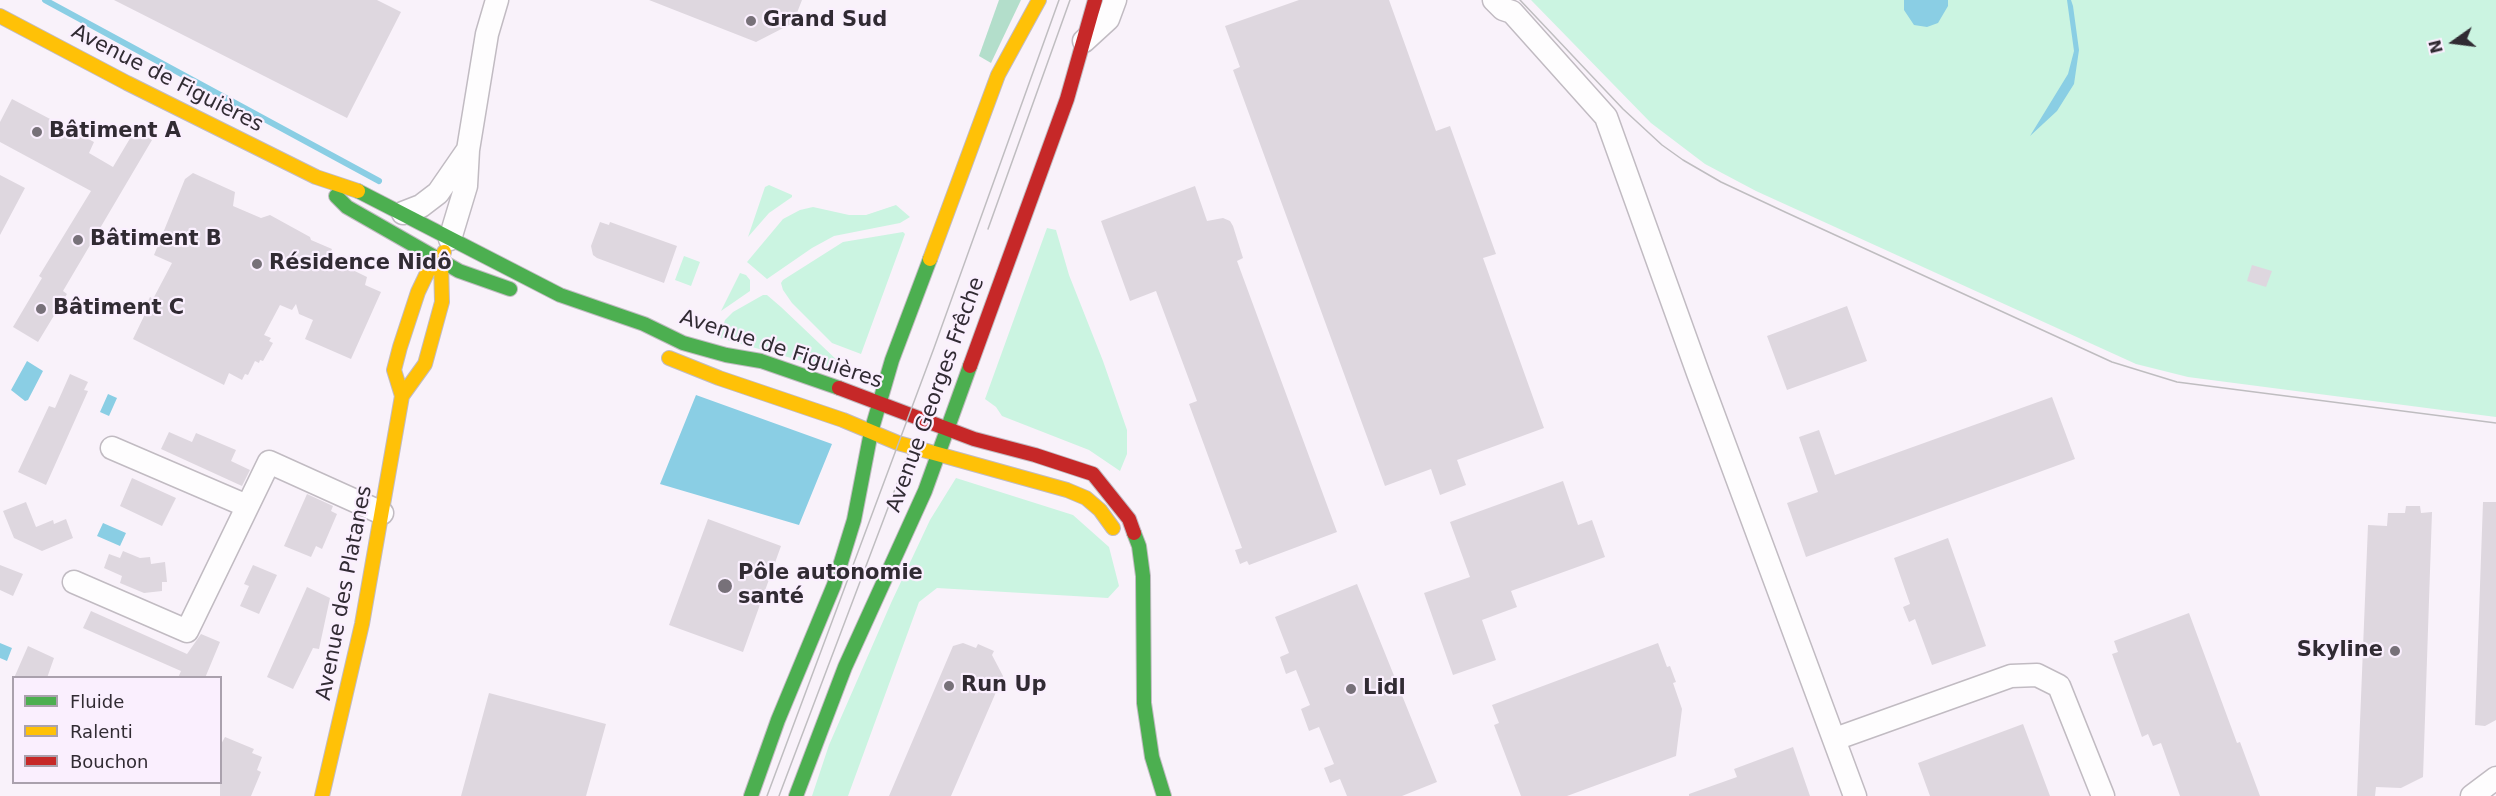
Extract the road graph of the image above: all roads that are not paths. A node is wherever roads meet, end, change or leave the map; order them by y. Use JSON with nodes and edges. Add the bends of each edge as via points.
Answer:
{"nodes":[{"id":1,"x":497,"y":0,"type":"edge"},
{"id":2,"x":1039,"y":0,"type":"edge"},
{"id":3,"x":1095,"y":0,"type":"edge"},
{"id":4,"x":1115,"y":0,"type":"edge"},
{"id":5,"x":1498,"y":5,"type":"edge"},
{"id":6,"x":0,"y":16,"type":"edge"},
{"id":7,"x":1083,"y":42,"type":"junction"},
{"id":8,"x":468,"y":150,"type":"junction"},
{"id":9,"x":316,"y":177,"type":"junction"},
{"id":10,"x":403,"y":213,"type":"junction"},
{"id":11,"x":450,"y":239,"type":"junction"},
{"id":12,"x":441,"y":261,"type":"junction"},
{"id":13,"x":522,"y":294,"type":"dead end"},
{"id":14,"x":657,"y":353,"type":"dead end"},
{"id":15,"x":402,"y":396,"type":"junction"},
{"id":16,"x":880,"y":404,"type":"junction"},
{"id":17,"x":948,"y":429,"type":"junction"},
{"id":18,"x":871,"y":432,"type":"junction"},
{"id":19,"x":112,"y":448,"type":"dead end"},
{"id":20,"x":938,"y":455,"type":"junction"},
{"id":21,"x":247,"y":506,"type":"junction"},
{"id":22,"x":382,"y":513,"type":"junction"},
{"id":23,"x":1120,"y":544,"type":"dead end"},
{"id":24,"x":74,"y":582,"type":"dead end"},
{"id":25,"x":1835,"y":739,"type":"junction"},
{"id":26,"x":2496,"y":778,"type":"edge"},
{"id":27,"x":322,"y":796,"type":"edge"},
{"id":28,"x":751,"y":796,"type":"edge"},
{"id":29,"x":796,"y":796,"type":"edge"},
{"id":30,"x":1164,"y":796,"type":"edge"},
{"id":31,"x":1855,"y":796,"type":"edge"},
{"id":32,"x":2103,"y":796,"type":"edge"},
{"id":33,"x":2472,"y":796,"type":"edge"}],
"edges":[{"from":1,"to":8,"type":"street","via":[[487,34]]},
{"from":2,"to":16,"type":"main road","name":"Avenue Georges Frêche","via":[[998,75],[896,349]]},
{"from":3,"to":7,"type":"main road","name":"Avenue Georges Frêche"},
{"from":4,"to":7,"type":"street","via":[[1108,19]]},
{"from":5,"to":25,"type":"street","via":[[1512,12],[1606,117]]},
{"from":6,"to":9,"type":"main road","name":"Avenue de Figuières"},
{"from":7,"to":17,"type":"main road","name":"Avenue Georges Frêche","via":[[1034,194]]},
{"from":8,"to":10,"type":"street","via":[[438,193]]},
{"from":8,"to":11,"type":"street","via":[[466,186]]},
{"from":9,"to":10,"type":"main road","name":"Avenue de Figuières","via":[[355,189]]},
{"from":9,"to":12,"type":"main road","name":"Avenue de Figuières","via":[[347,207]]},
{"from":10,"to":11,"type":"main road","name":"Avenue de Figuières"},
{"from":11,"to":12,"type":"main road"},
{"from":11,"to":16,"type":"main road","name":"Avenue de Figuières","via":[[560,295],[644,324],[683,344],[761,362]]},
{"from":12,"to":13,"type":"main road","name":"Avenue de Figuières"},
{"from":12,"to":15,"type":"main road","name":"Avenue des Platanes","via":[[442,302],[425,363]]},
{"from":12,"to":15,"type":"main road","name":"Avenue des Platanes","via":[[428,271],[418,291],[393,370]]},
{"from":14,"to":18,"type":"main road","name":"Avenue de Figuières"},
{"from":15,"to":22,"type":"main road","name":"Avenue des Platanes"},
{"from":16,"to":17,"type":"main road","name":"Avenue de Figuières"},
{"from":16,"to":18,"type":"main road","name":"Avenue Georges Frêche"},
{"from":17,"to":20,"type":"main road","name":"Avenue Georges Frêche"},
{"from":17,"to":30,"type":"main road","name":"Avenue de Figuières","via":[[1093,474],[1129,519],[1139,546],[1143,576],[1144,703],[1152,757]]},
{"from":18,"to":20,"type":"main road","name":"Avenue de Figuières"},
{"from":18,"to":28,"type":"main road","name":"Avenue Georges Frêche","via":[[854,520],[834,585]]},
{"from":19,"to":21,"type":"street"},
{"from":20,"to":23,"type":"main road","name":"Avenue de Figuières","via":[[1086,498],[1118,534]]},
{"from":20,"to":29,"type":"main road","name":"Avenue Georges Frêche","via":[[908,533],[844,667]]},
{"from":21,"to":22,"type":"street","via":[[269,462]]},
{"from":21,"to":24,"type":"street","via":[[187,631]]},
{"from":22,"to":27,"type":"main road","name":"Avenue des Platanes","via":[[362,624]]},
{"from":25,"to":31,"type":"street"},
{"from":25,"to":32,"type":"street","via":[[2011,676],[2037,675],[2059,686]]},
{"from":26,"to":33,"type":"street"}]}
